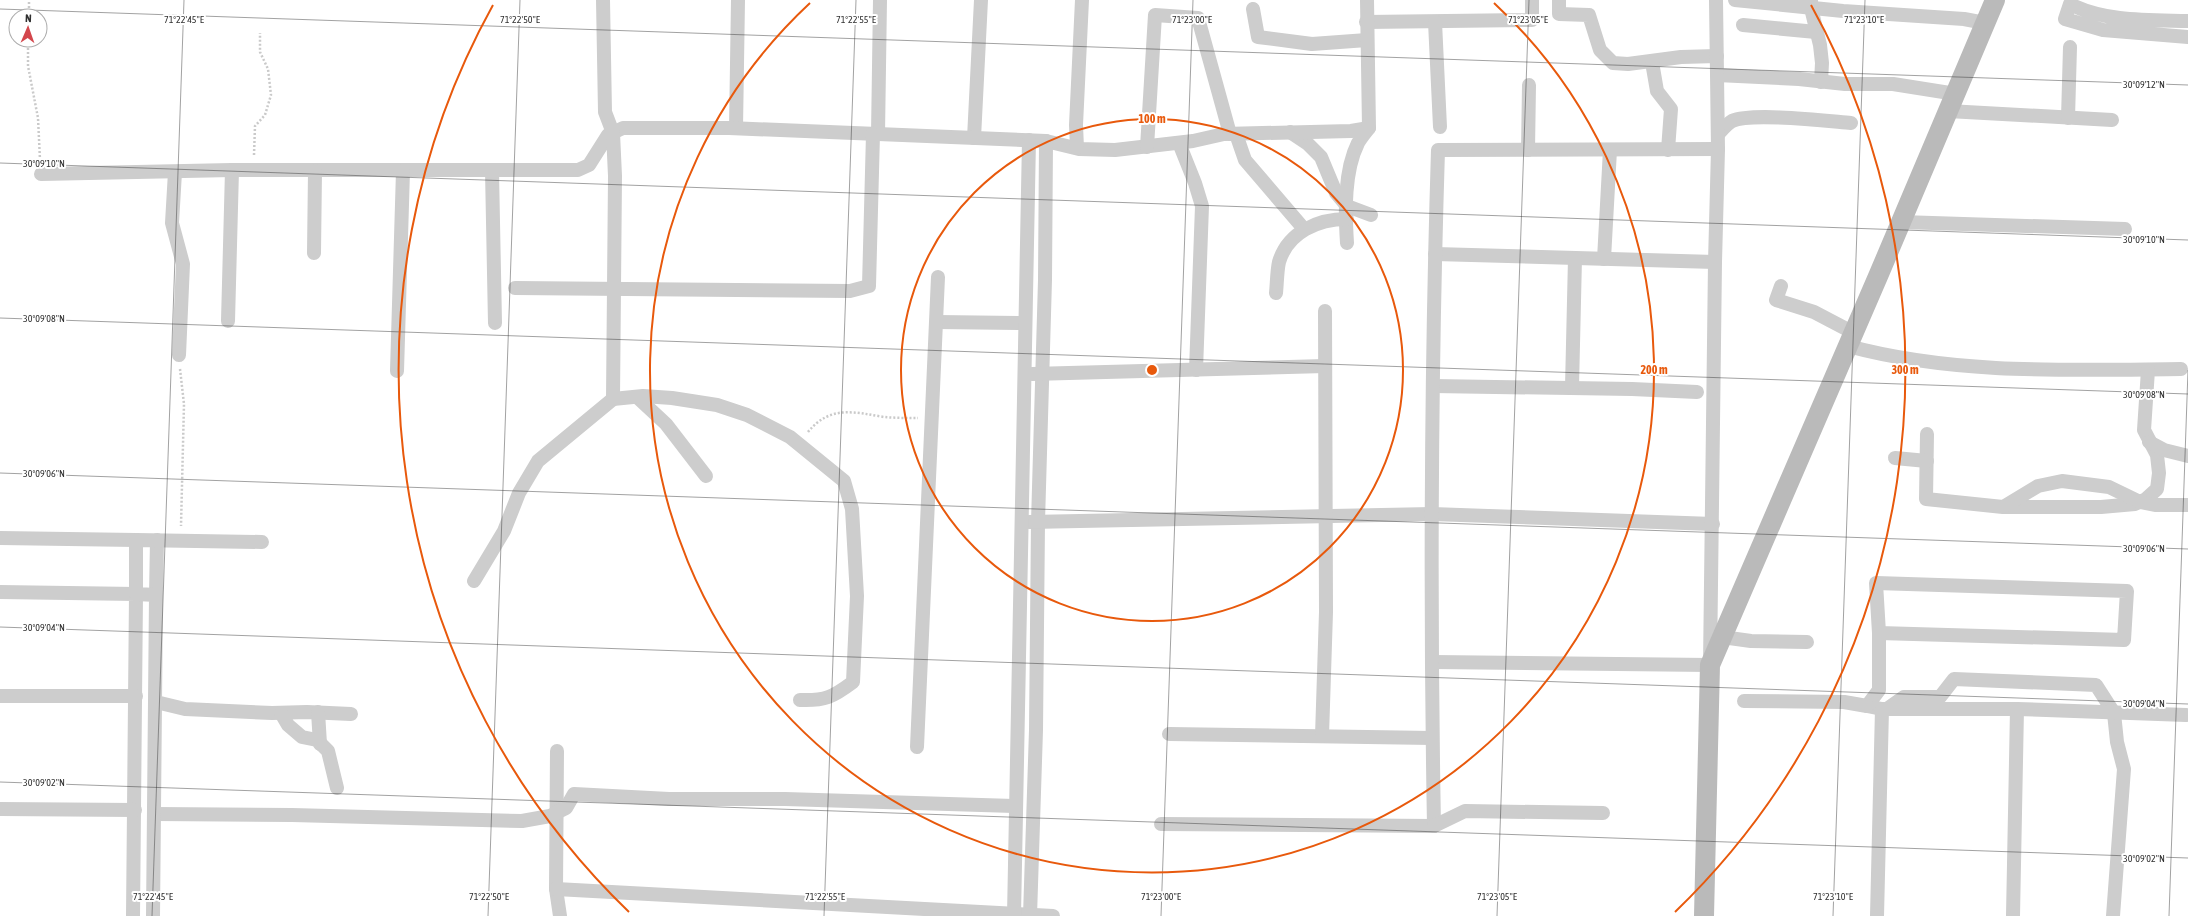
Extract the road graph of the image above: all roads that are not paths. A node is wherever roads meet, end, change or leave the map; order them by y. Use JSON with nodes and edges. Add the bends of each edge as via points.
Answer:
{"nodes":[{"id":1,"x":603,"y":0,"type":"edge"},
{"id":2,"x":738,"y":0,"type":"edge"},
{"id":3,"x":880,"y":0,"type":"edge"},
{"id":4,"x":981,"y":0,"type":"edge"},
{"id":5,"x":1082,"y":0,"type":"edge"},
{"id":6,"x":1367,"y":0,"type":"edge"},
{"id":7,"x":1532,"y":0,"type":"edge"},
{"id":8,"x":1559,"y":0,"type":"edge"},
{"id":9,"x":1716,"y":0,"type":"edge"},
{"id":10,"x":1735,"y":0,"type":"edge"},
{"id":11,"x":1995,"y":0,"type":"edge"},
{"id":12,"x":2071,"y":2,"type":"edge"},
{"id":13,"x":1811,"y":4,"type":"edge"},
{"id":14,"x":1253,"y":9,"type":"dead end"},
{"id":15,"x":2188,"y":21,"type":"edge"},
{"id":16,"x":1366,"y":22,"type":"junction"},
{"id":17,"x":1435,"y":22,"type":"junction"},
{"id":18,"x":1985,"y":23,"type":"junction"},
{"id":19,"x":1743,"y":25,"type":"dead end"},
{"id":20,"x":1816,"y":32,"type":"junction"},
{"id":21,"x":2188,"y":37,"type":"edge"},
{"id":22,"x":1367,"y":40,"type":"junction"},
{"id":23,"x":2070,"y":48,"type":"dead end"},
{"id":24,"x":1717,"y":56,"type":"junction"},
{"id":25,"x":1652,"y":62,"type":"junction"},
{"id":26,"x":1717,"y":75,"type":"junction"},
{"id":27,"x":1821,"y":82,"type":"junction"},
{"id":28,"x":1529,"y":85,"type":"dead end"},
{"id":29,"x":1952,"y":103,"type":"junction"},
{"id":30,"x":2068,"y":118,"type":"junction"},
{"id":31,"x":2112,"y":120,"type":"dead end"},
{"id":32,"x":1851,"y":123,"type":"dead end"},
{"id":33,"x":1440,"y":127,"type":"dead end"},
{"id":34,"x":736,"y":128,"type":"junction"},
{"id":35,"x":1369,"y":128,"type":"junction"},
{"id":36,"x":1290,"y":132,"type":"junction"},
{"id":37,"x":612,"y":133,"type":"junction"},
{"id":38,"x":876,"y":134,"type":"junction"},
{"id":39,"x":1233,"y":134,"type":"junction"},
{"id":40,"x":1718,"y":134,"type":"junction"},
{"id":41,"x":974,"y":138,"type":"junction"},
{"id":42,"x":1029,"y":140,"type":"junction"},
{"id":43,"x":1046,"y":141,"type":"junction"},
{"id":44,"x":1180,"y":143,"type":"junction"},
{"id":45,"x":1147,"y":147,"type":"junction"},
{"id":46,"x":1077,"y":148,"type":"junction"},
{"id":47,"x":1718,"y":149,"type":"junction"},
{"id":48,"x":1528,"y":150,"type":"junction"},
{"id":49,"x":1610,"y":150,"type":"junction"},
{"id":50,"x":1668,"y":150,"type":"junction"},
{"id":51,"x":232,"y":170,"type":"junction"},
{"id":52,"x":315,"y":171,"type":"junction"},
{"id":53,"x":403,"y":171,"type":"junction"},
{"id":54,"x":492,"y":171,"type":"junction"},
{"id":55,"x":175,"y":172,"type":"junction"},
{"id":56,"x":41,"y":174,"type":"road end"},
{"id":57,"x":1347,"y":212,"type":"junction"},
{"id":58,"x":1371,"y":215,"type":"dead end"},
{"id":59,"x":1901,"y":222,"type":"junction"},
{"id":60,"x":1304,"y":229,"type":"junction"},
{"id":61,"x":2125,"y":229,"type":"dead end"},
{"id":62,"x":1347,"y":242,"type":"dead end"},
{"id":63,"x":314,"y":253,"type":"dead end"},
{"id":64,"x":1434,"y":254,"type":"junction"},
{"id":65,"x":1575,"y":258,"type":"junction"},
{"id":66,"x":1604,"y":259,"type":"junction"},
{"id":67,"x":1715,"y":262,"type":"junction"},
{"id":68,"x":938,"y":277,"type":"dead end"},
{"id":69,"x":1781,"y":286,"type":"dead end"},
{"id":70,"x":515,"y":288,"type":"dead end"},
{"id":71,"x":614,"y":288,"type":"junction"},
{"id":72,"x":1276,"y":293,"type":"dead end"},
{"id":73,"x":1325,"y":311,"type":"dead end"},
{"id":74,"x":228,"y":321,"type":"dead end"},
{"id":75,"x":937,"y":322,"type":"junction"},
{"id":76,"x":495,"y":323,"type":"dead end"},
{"id":77,"x":1025,"y":323,"type":"junction"},
{"id":78,"x":1851,"y":340,"type":"junction"},
{"id":79,"x":179,"y":355,"type":"road end"},
{"id":80,"x":1325,"y":366,"type":"junction"},
{"id":81,"x":2181,"y":369,"type":"dead end"},
{"id":82,"x":1196,"y":370,"type":"junction"},
{"id":83,"x":2148,"y":370,"type":"junction"},
{"id":84,"x":397,"y":371,"type":"dead end"},
{"id":85,"x":1024,"y":374,"type":"junction"},
{"id":86,"x":1041,"y":374,"type":"junction"},
{"id":87,"x":1433,"y":386,"type":"junction"},
{"id":88,"x":1572,"y":387,"type":"junction"},
{"id":89,"x":1697,"y":392,"type":"dead end"},
{"id":90,"x":637,"y":396,"type":"junction"},
{"id":91,"x":613,"y":399,"type":"junction"},
{"id":92,"x":1927,"y":434,"type":"dead end"},
{"id":93,"x":2149,"y":442,"type":"junction"},
{"id":94,"x":2188,"y":456,"type":"edge"},
{"id":95,"x":1895,"y":458,"type":"dead end"},
{"id":96,"x":1927,"y":461,"type":"junction"},
{"id":97,"x":706,"y":476,"type":"dead end"},
{"id":98,"x":2140,"y":502,"type":"junction"},
{"id":99,"x":2188,"y":505,"type":"edge"},
{"id":100,"x":2003,"y":507,"type":"junction"},
{"id":101,"x":1432,"y":514,"type":"junction"},
{"id":102,"x":1326,"y":517,"type":"junction"},
{"id":103,"x":1020,"y":522,"type":"junction"},
{"id":104,"x":1038,"y":522,"type":"junction"},
{"id":105,"x":1713,"y":524,"type":"junction"},
{"id":106,"x":0,"y":538,"type":"edge"},
{"id":107,"x":136,"y":540,"type":"junction"},
{"id":108,"x":157,"y":540,"type":"junction"},
{"id":109,"x":262,"y":542,"type":"dead end"},
{"id":110,"x":474,"y":581,"type":"dead end"},
{"id":111,"x":0,"y":592,"type":"edge"},
{"id":112,"x":136,"y":594,"type":"junction"},
{"id":113,"x":156,"y":595,"type":"junction"},
{"id":114,"x":1879,"y":633,"type":"junction"},
{"id":115,"x":1722,"y":637,"type":"junction"},
{"id":116,"x":1807,"y":642,"type":"dead end"},
{"id":117,"x":1433,"y":662,"type":"junction"},
{"id":118,"x":1710,"y":665,"type":"junction"},
{"id":119,"x":0,"y":696,"type":"edge"},
{"id":120,"x":136,"y":696,"type":"junction"},
{"id":121,"x":800,"y":700,"type":"dead end"},
{"id":122,"x":1744,"y":701,"type":"dead end"},
{"id":123,"x":156,"y":702,"type":"junction"},
{"id":124,"x":1867,"y":706,"type":"junction"},
{"id":125,"x":1884,"y":709,"type":"junction"},
{"id":126,"x":2017,"y":709,"type":"junction"},
{"id":127,"x":318,"y":712,"type":"junction"},
{"id":128,"x":281,"y":713,"type":"junction"},
{"id":129,"x":2114,"y":713,"type":"junction"},
{"id":130,"x":351,"y":714,"type":"dead end"},
{"id":131,"x":2186,"y":715,"type":"dead end"},
{"id":132,"x":1169,"y":734,"type":"dead end"},
{"id":133,"x":1322,"y":736,"type":"junction"},
{"id":134,"x":1432,"y":738,"type":"junction"},
{"id":135,"x":320,"y":744,"type":"junction"},
{"id":136,"x":917,"y":747,"type":"dead end"},
{"id":137,"x":557,"y":751,"type":"dead end"},
{"id":138,"x":338,"y":788,"type":"dead end"},
{"id":139,"x":1014,"y":806,"type":"junction"},
{"id":140,"x":0,"y":809,"type":"edge"},
{"id":141,"x":135,"y":810,"type":"junction"},
{"id":142,"x":557,"y":812,"type":"junction"},
{"id":143,"x":1603,"y":813,"type":"dead end"},
{"id":144,"x":155,"y":814,"type":"junction"},
{"id":145,"x":1162,"y":824,"type":"dead end"},
{"id":146,"x":1434,"y":826,"type":"junction"},
{"id":147,"x":556,"y":888,"type":"junction"},
{"id":148,"x":1014,"y":915,"type":"edge"},
{"id":149,"x":1030,"y":915,"type":"edge"},
{"id":150,"x":134,"y":916,"type":"edge"},
{"id":151,"x":153,"y":916,"type":"edge"},
{"id":152,"x":560,"y":916,"type":"edge"},
{"id":153,"x":1053,"y":916,"type":"edge"},
{"id":154,"x":1704,"y":916,"type":"edge"},
{"id":155,"x":1877,"y":916,"type":"edge"},
{"id":156,"x":2013,"y":916,"type":"edge"},
{"id":157,"x":2113,"y":916,"type":"edge"}],
"edges":[{"from":1,"to":37,"type":"street","via":[[604,112]]},
{"from":2,"to":34,"type":"street"},
{"from":3,"to":38,"type":"street"},
{"from":4,"to":41,"type":"street"},
{"from":5,"to":46,"type":"street"},
{"from":6,"to":16,"type":"street"},
{"from":7,"to":17,"type":"street","via":[[1532,20]]},
{"from":8,"to":25,"type":"street","via":[[1559,14],[1589,15],[1600,50],[1613,63]]},
{"from":9,"to":24,"type":"street"},
{"from":10,"to":13,"type":"street"},
{"from":11,"to":18,"type":"street"},
{"from":12,"to":15,"type":"street","via":[[2088,12],[2106,16]]},
{"from":12,"to":21,"type":"street","via":[[2065,19],[2103,30]]},
{"from":13,"to":18,"type":"street"},
{"from":13,"to":20,"type":"street"},
{"from":14,"to":22,"type":"street","via":[[1258,37],[1312,44]]},
{"from":16,"to":17,"type":"street"},
{"from":16,"to":22,"type":"street"},
{"from":17,"to":33,"type":"street"},
{"from":18,"to":29,"type":"street"},
{"from":19,"to":20,"type":"street"},
{"from":20,"to":27,"type":"street","via":[[1822,63]]},
{"from":22,"to":35,"type":"street"},
{"from":23,"to":30,"type":"street"},
{"from":24,"to":25,"type":"street","via":[[1680,57]]},
{"from":24,"to":26,"type":"street"},
{"from":25,"to":50,"type":"street","via":[[1657,91],[1671,109]]},
{"from":26,"to":27,"type":"street"},
{"from":26,"to":40,"type":"street"},
{"from":27,"to":29,"type":"street","via":[[1893,84]]},
{"from":28,"to":48,"type":"street"},
{"from":29,"to":30,"type":"street"},
{"from":29,"to":59,"type":"street"},
{"from":30,"to":31,"type":"street"},
{"from":32,"to":40,"type":"street","via":[[1744,119],[1732,122]]},
{"from":34,"to":37,"type":"street","via":[[623,128]]},
{"from":34,"to":38,"type":"street"},
{"from":35,"to":36,"type":"street","via":[[1352,131]]},
{"from":35,"to":57,"type":"street","via":[[1358,143],[1351,164]]},
{"from":36,"to":39,"type":"street"},
{"from":36,"to":57,"type":"street","via":[[1321,157]]},
{"from":37,"to":54,"type":"street","via":[[608,135],[589,165],[578,170]]},
{"from":37,"to":71,"type":"street","via":[[615,176]]},
{"from":38,"to":41,"type":"street"},
{"from":38,"to":71,"type":"street","via":[[869,286],[850,292]]},
{"from":39,"to":44,"type":"street"},
{"from":39,"to":45,"type":"street","via":[[1198,18],[1155,15]]},
{"from":39,"to":60,"type":"street","via":[[1245,160]]},
{"from":40,"to":47,"type":"street"},
{"from":41,"to":42,"type":"street"},
{"from":42,"to":43,"type":"street"},
{"from":42,"to":77,"type":"street"},
{"from":43,"to":46,"type":"street"},
{"from":43,"to":86,"type":"street"},
{"from":44,"to":45,"type":"street"},
{"from":44,"to":82,"type":"street","via":[[1202,206]]},
{"from":45,"to":46,"type":"street","via":[[1115,150]]},
{"from":47,"to":50,"type":"street"},
{"from":47,"to":67,"type":"street"},
{"from":48,"to":49,"type":"street"},
{"from":48,"to":64,"type":"street","via":[[1438,150]]},
{"from":49,"to":50,"type":"street"},
{"from":49,"to":66,"type":"street"},
{"from":51,"to":52,"type":"street"},
{"from":51,"to":55,"type":"street"},
{"from":51,"to":74,"type":"street"},
{"from":52,"to":53,"type":"street"},
{"from":52,"to":63,"type":"street"},
{"from":53,"to":54,"type":"street"},
{"from":53,"to":84,"type":"street"},
{"from":54,"to":76,"type":"street"},
{"from":55,"to":56,"type":"street"},
{"from":55,"to":79,"type":"street","via":[[172,224],[183,264]]},
{"from":57,"to":58,"type":"street"},
{"from":57,"to":60,"type":"street"},
{"from":57,"to":62,"type":"street"},
{"from":59,"to":61,"type":"street"},
{"from":59,"to":78,"type":"street"},
{"from":60,"to":72,"type":"street","via":[[1296,235],[1279,262]]},
{"from":64,"to":65,"type":"street"},
{"from":64,"to":87,"type":"street"},
{"from":65,"to":66,"type":"street"},
{"from":65,"to":88,"type":"street"},
{"from":66,"to":67,"type":"street"},
{"from":67,"to":105,"type":"street"},
{"from":68,"to":75,"type":"street"},
{"from":69,"to":78,"type":"street","via":[[1776,300],[1814,312]]},
{"from":70,"to":71,"type":"street"},
{"from":71,"to":91,"type":"street"},
{"from":73,"to":80,"type":"street"},
{"from":75,"to":77,"type":"street"},
{"from":75,"to":136,"type":"street"},
{"from":77,"to":85,"type":"street"},
{"from":78,"to":83,"type":"street","via":[[1899,358],[1926,362],[2016,368]]},
{"from":78,"to":115,"type":"street"},
{"from":80,"to":82,"type":"street"},
{"from":80,"to":102,"type":"street"},
{"from":81,"to":83,"type":"street"},
{"from":82,"to":86,"type":"street"},
{"from":83,"to":93,"type":"street","via":[[2144,430]]},
{"from":85,"to":86,"type":"street"},
{"from":85,"to":103,"type":"street"},
{"from":86,"to":104,"type":"street"},
{"from":87,"to":88,"type":"street"},
{"from":87,"to":101,"type":"street"},
{"from":88,"to":89,"type":"street"},
{"from":90,"to":91,"type":"street"},
{"from":90,"to":97,"type":"street","via":[[666,424]]},
{"from":90,"to":121,"type":"street","via":[[672,398],[718,406],[766,423],[798,444],[844,481],[852,509],[857,596],[853,682],[835,696],[818,701]]},
{"from":91,"to":110,"type":"street","via":[[538,461],[519,493],[504,531]]},
{"from":92,"to":96,"type":"street"},
{"from":93,"to":94,"type":"street","via":[[2164,450]]},
{"from":93,"to":98,"type":"street","via":[[2157,455],[2157,489]]},
{"from":95,"to":96,"type":"street"},
{"from":96,"to":100,"type":"street","via":[[1926,500]]},
{"from":98,"to":99,"type":"street","via":[[2155,505]]},
{"from":98,"to":100,"type":"street","via":[[2101,507]]},
{"from":98,"to":100,"type":"street","via":[[2109,488],[2062,481],[2038,486]]},
{"from":101,"to":102,"type":"street"},
{"from":101,"to":105,"type":"street"},
{"from":101,"to":117,"type":"street"},
{"from":102,"to":104,"type":"street"},
{"from":102,"to":133,"type":"street"},
{"from":103,"to":104,"type":"street"},
{"from":103,"to":139,"type":"street","via":[[1019,696]]},
{"from":104,"to":149,"type":"street","via":[[1036,730]]},
{"from":105,"to":118,"type":"street"},
{"from":106,"to":107,"type":"street"},
{"from":107,"to":108,"type":"street"},
{"from":107,"to":112,"type":"street"},
{"from":108,"to":109,"type":"street"},
{"from":108,"to":113,"type":"street"},
{"from":111,"to":112,"type":"street"},
{"from":112,"to":113,"type":"street"},
{"from":112,"to":120,"type":"street"},
{"from":113,"to":123,"type":"street"},
{"from":114,"to":114,"type":"street","via":[[2124,640],[2126,591],[1876,583]]},
{"from":114,"to":124,"type":"street","via":[[1879,690]]},
{"from":115,"to":116,"type":"street","via":[[1751,641]]},
{"from":115,"to":118,"type":"street"},
{"from":117,"to":118,"type":"street"},
{"from":117,"to":134,"type":"street"},
{"from":118,"to":154,"type":"street"},
{"from":119,"to":120,"type":"street"},
{"from":120,"to":141,"type":"street"},
{"from":122,"to":124,"type":"street","via":[[1844,702]]},
{"from":123,"to":128,"type":"street","via":[[185,709]]},
{"from":123,"to":144,"type":"street"},
{"from":124,"to":125,"type":"street"},
{"from":125,"to":126,"type":"street"},
{"from":125,"to":129,"type":"street","via":[[1904,697],[1940,697],[1954,679],[2096,685]]},
{"from":125,"to":155,"type":"street"},
{"from":126,"to":129,"type":"street"},
{"from":126,"to":156,"type":"street"},
{"from":127,"to":128,"type":"street"},
{"from":127,"to":130,"type":"street"},
{"from":127,"to":135,"type":"street"},
{"from":128,"to":135,"type":"street","via":[[288,726],[302,737],[317,740]]},
{"from":129,"to":131,"type":"street"},
{"from":129,"to":157,"type":"street","via":[[2117,742],[2124,769]]},
{"from":132,"to":133,"type":"street"},
{"from":133,"to":134,"type":"street"},
{"from":134,"to":146,"type":"street"},
{"from":135,"to":138,"type":"street","via":[[328,750]]},
{"from":137,"to":142,"type":"street"},
{"from":139,"to":142,"type":"street","via":[[785,799],[669,800],[574,794],[566,808]]},
{"from":139,"to":148,"type":"street"},
{"from":140,"to":141,"type":"street"},
{"from":141,"to":150,"type":"street"},
{"from":142,"to":144,"type":"street","via":[[536,819],[522,820]]},
{"from":142,"to":147,"type":"street"},
{"from":143,"to":146,"type":"street","via":[[1465,811]]},
{"from":144,"to":151,"type":"street"},
{"from":145,"to":146,"type":"street"},
{"from":147,"to":148,"type":"street"},
{"from":147,"to":152,"type":"street"},
{"from":148,"to":149,"type":"street"},
{"from":149,"to":153,"type":"street"}]}
